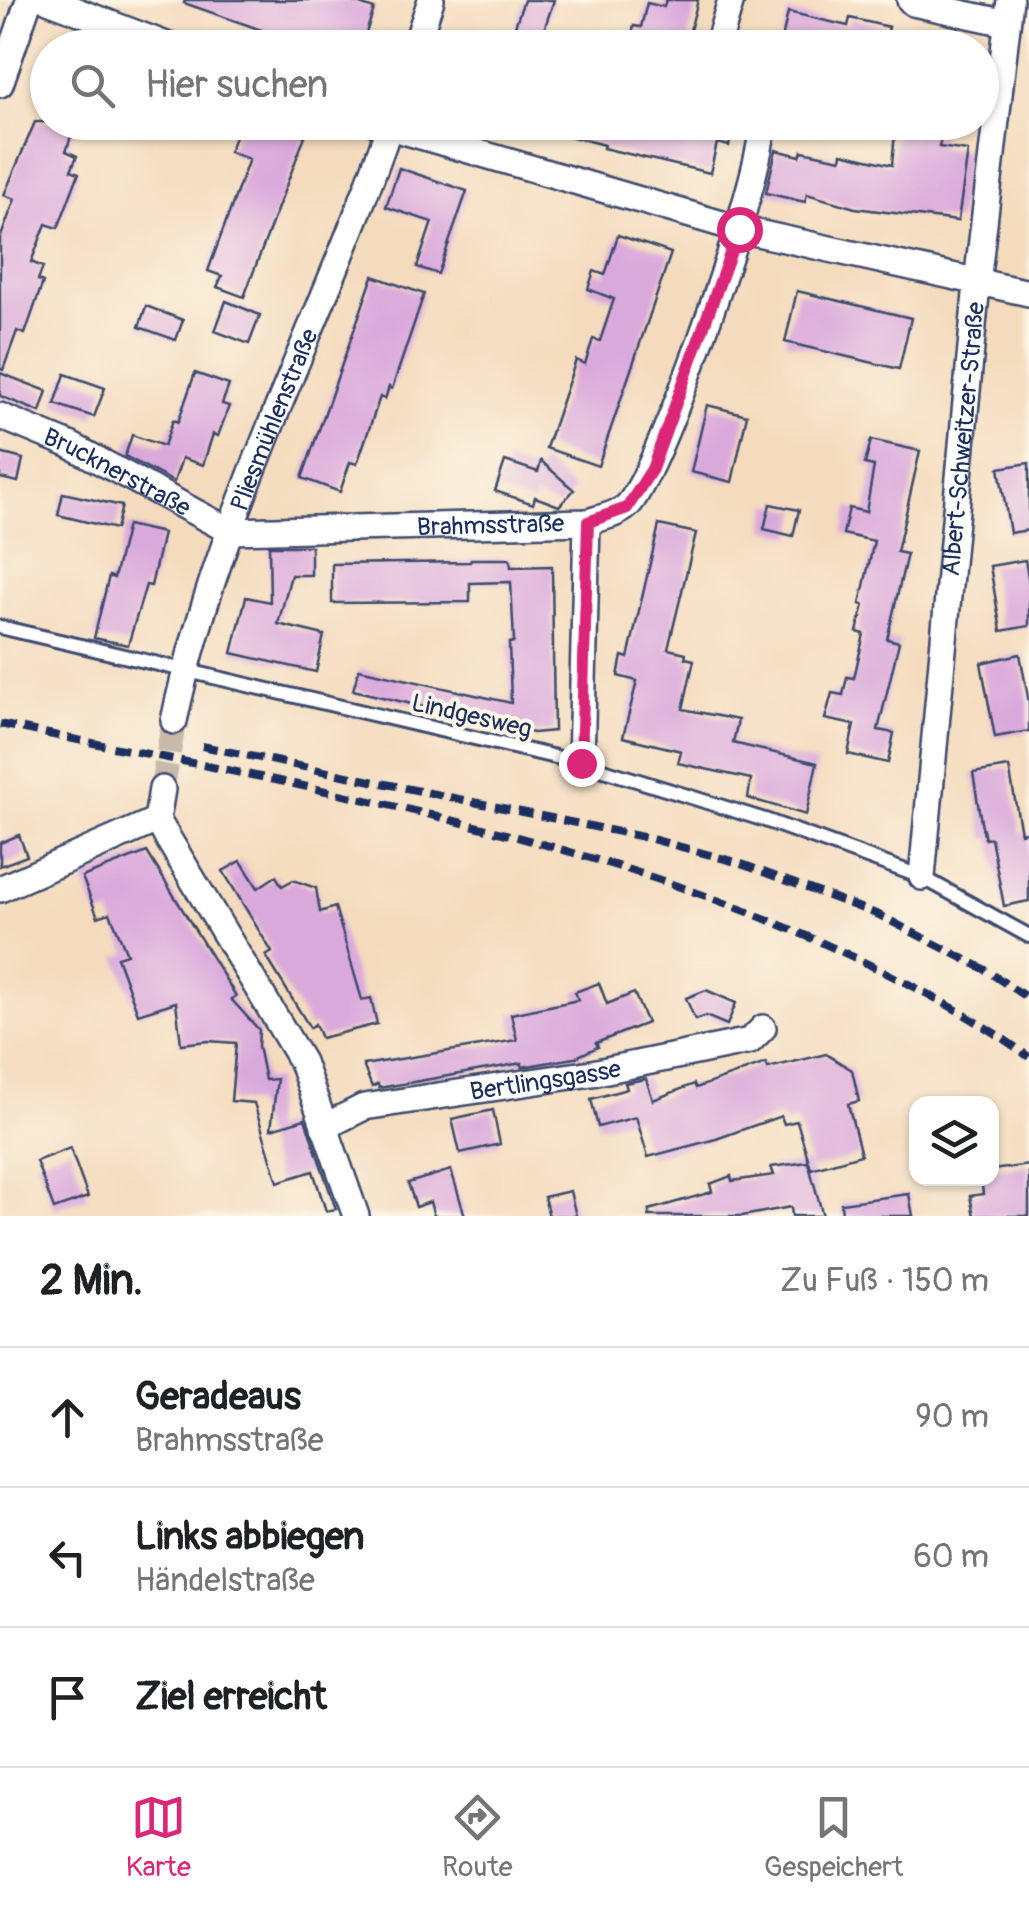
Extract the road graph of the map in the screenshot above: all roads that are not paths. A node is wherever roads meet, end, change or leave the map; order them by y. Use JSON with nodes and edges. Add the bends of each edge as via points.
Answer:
{"nodes":[{"id":1,"x":29,"y":0,"type":"edge"},
{"id":2,"x":48,"y":0,"type":"edge"},
{"id":3,"x":431,"y":0,"type":"edge"},
{"id":4,"x":731,"y":0,"type":"edge"},
{"id":5,"x":910,"y":0,"type":"edge"},
{"id":6,"x":1008,"y":11,"type":"edge"},
{"id":7,"x":127,"y":30,"type":"edge"},
{"id":8,"x":421,"y":30,"type":"edge"},
{"id":9,"x":723,"y":30,"type":"edge"},
{"id":10,"x":0,"y":84,"type":"edge"},
{"id":11,"x":999,"y":90,"type":"edge"},
{"id":12,"x":378,"y":140,"type":"edge"},
{"id":13,"x":438,"y":140,"type":"edge"},
{"id":14,"x":758,"y":140,"type":"edge"},
{"id":15,"x":993,"y":140,"type":"edge"},
{"id":16,"x":739,"y":229,"type":"junction"},
{"id":17,"x":977,"y":283,"type":"junction"},
{"id":18,"x":1029,"y":293,"type":"edge"},
{"id":19,"x":0,"y":416,"type":"edge"},
{"id":20,"x":588,"y":522,"type":"junction"},
{"id":21,"x":230,"y":531,"type":"junction"},
{"id":22,"x":0,"y":626,"type":"edge"},
{"id":23,"x":185,"y":672,"type":"junction"},
{"id":24,"x":174,"y":722,"type":"tunnel mouth"},
{"id":25,"x":581,"y":763,"type":"junction"},
{"id":26,"x":162,"y":789,"type":"tunnel mouth"},
{"id":27,"x":157,"y":820,"type":"junction"},
{"id":28,"x":922,"y":877,"type":"junction"},
{"id":29,"x":0,"y":888,"type":"edge"},
{"id":30,"x":1029,"y":936,"type":"edge"},
{"id":31,"x":763,"y":1028,"type":"dead end"},
{"id":32,"x":324,"y":1126,"type":"junction"},
{"id":33,"x":356,"y":1216,"type":"edge"}],
"edges":[{"from":1,"to":10,"type":"street"},
{"from":2,"to":7,"type":"street"},
{"from":3,"to":8,"type":"street"},
{"from":4,"to":9,"type":"street"},
{"from":5,"to":6,"type":"street"},
{"from":6,"to":11,"type":"street","name":"Albert-Schweitzer-Straße"},
{"from":12,"to":21,"type":"street","name":"Pliesmühlenstraße"},
{"from":13,"to":16,"type":"street"},
{"from":14,"to":16,"type":"street","name":"Brahmsstraße"},
{"from":15,"to":17,"type":"street","name":"Albert-Schweitzer-Straße"},
{"from":16,"to":17,"type":"street"},
{"from":16,"to":20,"type":"street","name":"Brahmsstraße","via":[[652,469],[627,508]]},
{"from":17,"to":18,"type":"street"},
{"from":17,"to":28,"type":"street","name":"Albert-Schweitzer-Straße"},
{"from":19,"to":21,"type":"street","name":"Brucknerstraße","via":[[70,444]]},
{"from":20,"to":21,"type":"street","name":"Brahmsstraße"},
{"from":20,"to":25,"type":"street"},
{"from":21,"to":23,"type":"street","name":"Pliesmühlenstraße"},
{"from":22,"to":23,"type":"lane","name":"Lindgesweg"},
{"from":23,"to":24,"type":"street","name":"Pliesmühlenstraße"},
{"from":23,"to":25,"type":"lane","name":"Lindgesweg"},
{"from":25,"to":28,"type":"lane","name":"Lindgesweg"},
{"from":26,"to":27,"type":"street"},
{"from":27,"to":29,"type":"street"},
{"from":27,"to":32,"type":"street","via":[[302,1062]]},
{"from":28,"to":30,"type":"lane","name":"Lindgesweg"},
{"from":31,"to":32,"type":"street","name":"Bertlingsgasse","via":[[750,1040],[592,1073],[364,1106]]},
{"from":32,"to":33,"type":"street"}]}
